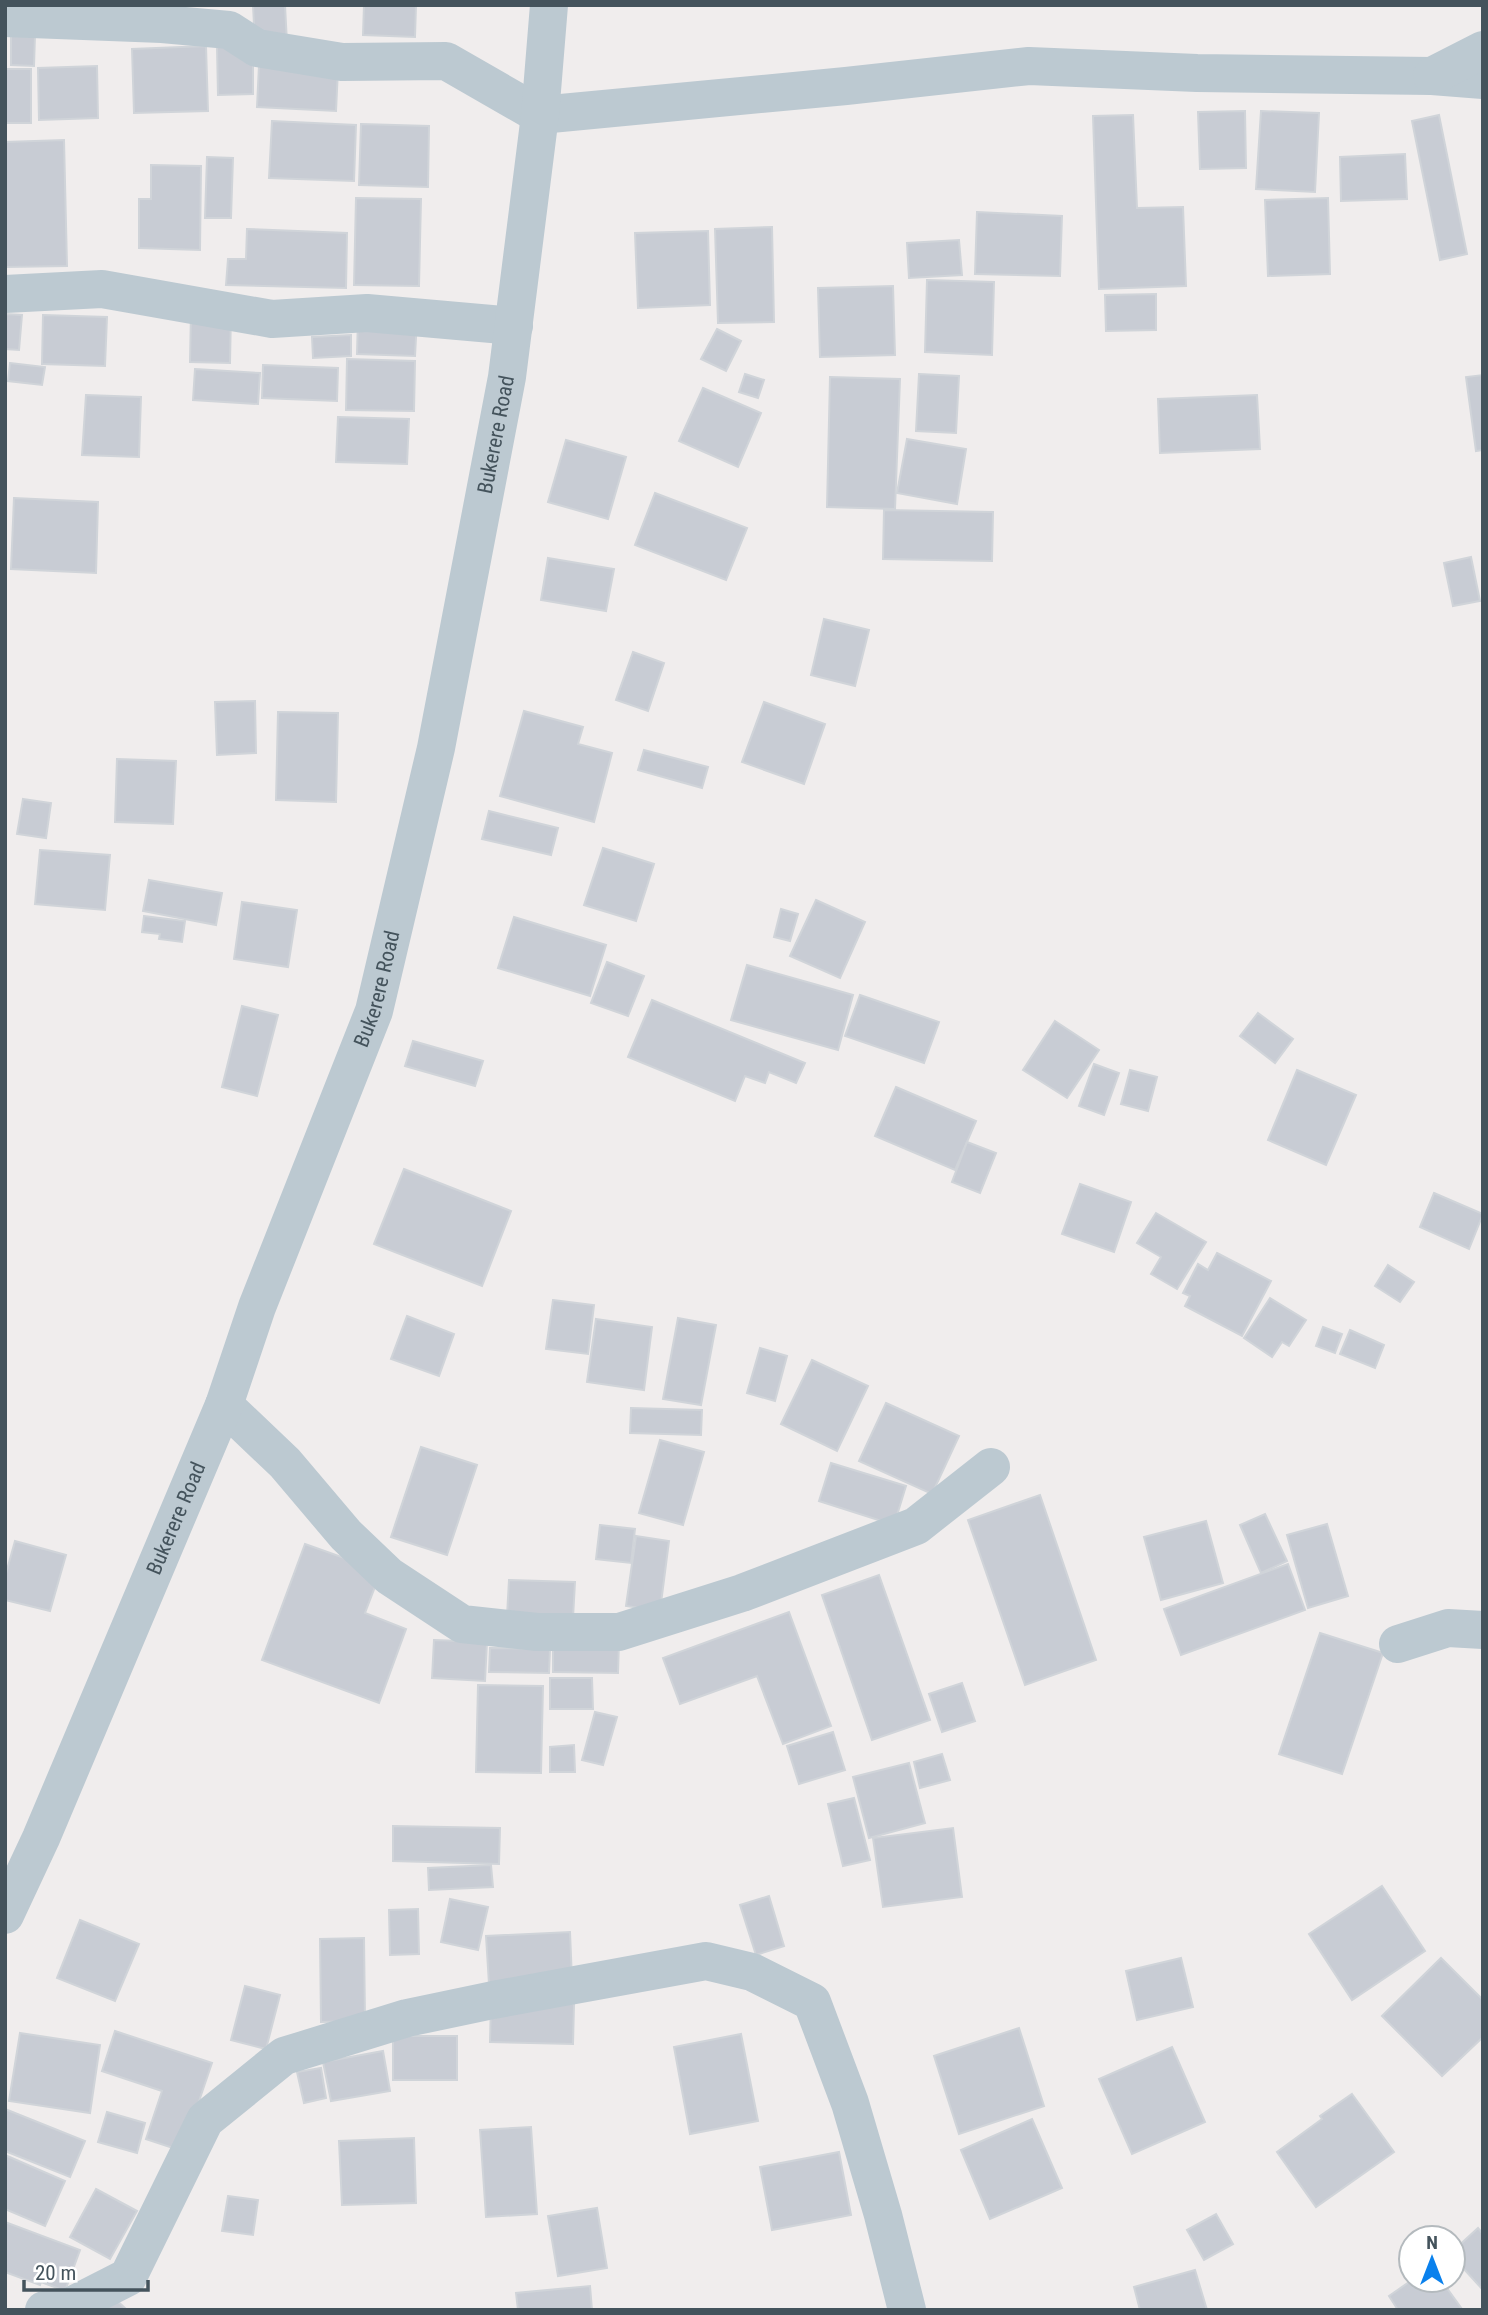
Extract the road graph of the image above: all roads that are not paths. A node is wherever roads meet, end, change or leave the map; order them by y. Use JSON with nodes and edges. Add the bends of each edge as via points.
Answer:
{"nodes":[{"id":1,"x":549,"y":5,"type":"edge"},
{"id":2,"x":5,"y":18,"type":"edge"},
{"id":3,"x":1483,"y":50,"type":"edge"},
{"id":4,"x":1432,"y":76,"type":"junction"},
{"id":5,"x":1483,"y":80,"type":"edge"},
{"id":6,"x":540,"y":115,"type":"junction"},
{"id":7,"x":5,"y":295,"type":"edge"},
{"id":8,"x":514,"y":326,"type":"junction"},
{"id":9,"x":223,"y":1405,"type":"junction"},
{"id":10,"x":991,"y":1467,"type":"dead end"},
{"id":11,"x":1483,"y":1630,"type":"edge"},
{"id":12,"x":1398,"y":1644,"type":"dead end"},
{"id":13,"x":5,"y":1915,"type":"edge"},
{"id":14,"x":44,"y":2310,"type":"edge"},
{"id":15,"x":908,"y":2310,"type":"edge"}],
"edges":[{"from":1,"to":6,"type":"street","name":"Bukerere Road"},
{"from":2,"to":6,"type":"street","via":[[229,30],[257,48],[342,62],[446,61]]},
{"from":3,"to":4,"type":"street"},
{"from":4,"to":5,"type":"street"},
{"from":4,"to":6,"type":"street","via":[[1029,66]]},
{"from":6,"to":8,"type":"street","name":"Bukerere Road"},
{"from":7,"to":8,"type":"street","via":[[102,289],[271,319],[368,313]]},
{"from":8,"to":9,"type":"street","name":"Bukerere Road","via":[[438,734],[374,1011]]},
{"from":9,"to":10,"type":"street","via":[[389,1576],[462,1625],[537,1632],[619,1632],[742,1593],[916,1526]]},
{"from":9,"to":13,"type":"street","name":"Bukerere Road"},
{"from":11,"to":12,"type":"street","via":[[1448,1628]]},
{"from":14,"to":15,"type":"street","via":[[71,2306],[128,2277],[205,2120],[284,2056],[407,2018],[706,1961],[752,1972],[812,2002],[853,2116]]}]}
